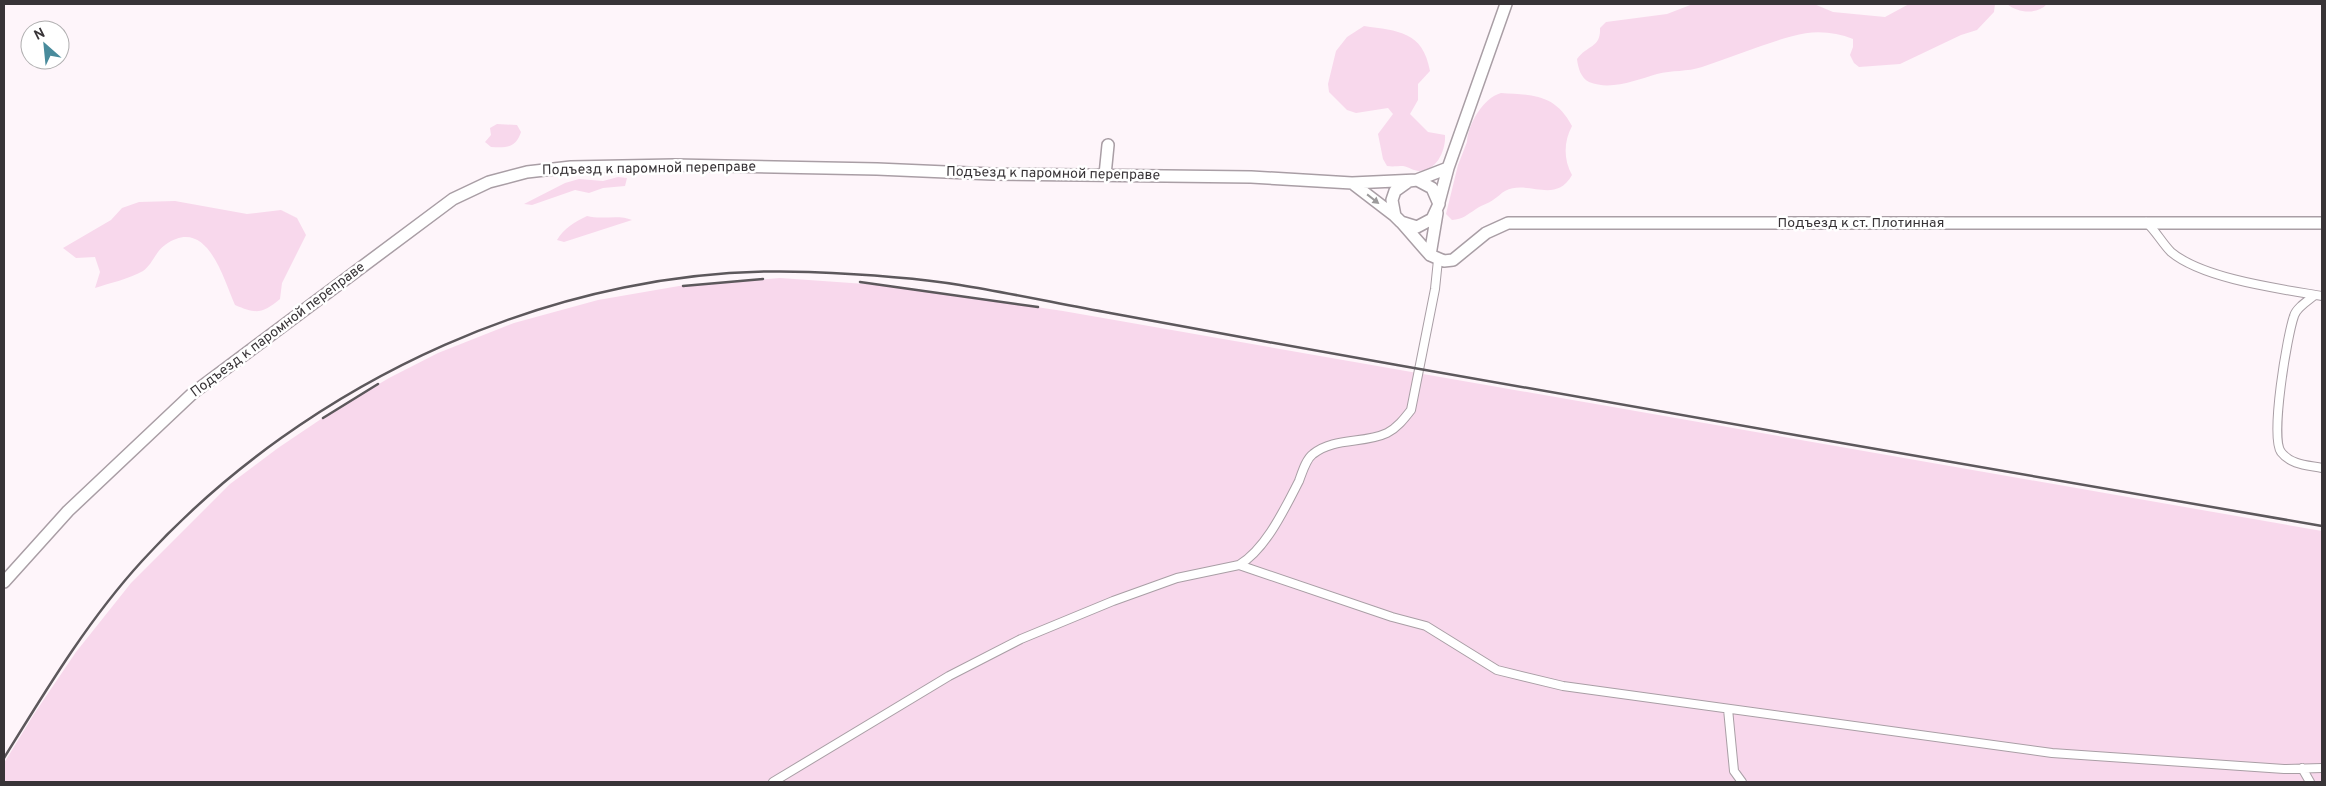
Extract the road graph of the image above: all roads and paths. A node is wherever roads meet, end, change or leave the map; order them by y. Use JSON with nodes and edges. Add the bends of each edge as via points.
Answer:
{"nodes":[{"id":1,"x":1506,"y":4,"type":"edge"},
{"id":2,"x":1108,"y":145,"type":"dead end"},
{"id":3,"x":1448,"y":168,"type":"junction"},
{"id":4,"x":1105,"y":175,"type":"junction"},
{"id":5,"x":1417,"y":180,"type":"junction"},
{"id":6,"x":1352,"y":182,"type":"junction"},
{"id":7,"x":1438,"y":208,"type":"junction"},
{"id":8,"x":1398,"y":219,"type":"junction"},
{"id":9,"x":2146,"y":222,"type":"junction"},
{"id":10,"x":2322,"y":223,"type":"edge"},
{"id":11,"x":1434,"y":258,"type":"junction"},
{"id":12,"x":2319,"y":295,"type":"edge"},
{"id":13,"x":2322,"y":468,"type":"edge"},
{"id":14,"x":1239,"y":565,"type":"junction"},
{"id":15,"x":4,"y":582,"type":"edge"},
{"id":16,"x":1728,"y":709,"type":"junction"},
{"id":17,"x":2302,"y":768,"type":"junction"},
{"id":18,"x":2322,"y":768,"type":"edge"},
{"id":19,"x":773,"y":782,"type":"edge"},
{"id":20,"x":1742,"y":782,"type":"edge"},
{"id":21,"x":2310,"y":782,"type":"edge"}],
"edges":[{"from":1,"to":3,"type":"street"},
{"from":2,"to":4,"type":"street"},
{"from":3,"to":5,"type":"street"},
{"from":3,"to":7,"type":"street"},
{"from":4,"to":6,"type":"street","name":"Подъезд к паромной переправе"},
{"from":4,"to":15,"type":"street","name":"Подъезд к паромной переправе","via":[[674,165],[572,167],[527,172],[489,182],[453,200],[416,226],[193,393],[68,511]]},
{"from":5,"to":6,"type":"street","name":"Подъезд к паромной переправе"},
{"from":5,"to":7,"type":"street","via":[[1432,188]]},
{"from":5,"to":8,"type":"street","via":[[1401,185],[1395,192],[1392,200]]},
{"from":6,"to":8,"type":"street","one_way":true},
{"from":7,"to":8,"type":"street","via":[[1426,225],[1409,226]]},
{"from":7,"to":11,"type":"street"},
{"from":8,"to":11,"type":"street"},
{"from":9,"to":10,"type":"street","name":"Подъезд к ст. Плотинная"},
{"from":9,"to":11,"type":"street","name":"Подъезд к ст. Плотинная","via":[[1508,223],[1486,233],[1453,260]]},
{"from":9,"to":12,"type":"street","via":[[2171,252],[2195,266],[2252,283]]},
{"from":11,"to":14,"type":"street","via":[[1435,290],[1411,410],[1386,434],[1326,447],[1311,455],[1287,504],[1262,544]]},
{"from":12,"to":13,"type":"street","via":[[2294,314],[2276,426],[2279,450],[2290,461]]},
{"from":14,"to":16,"type":"street","via":[[1426,626],[1497,670],[1562,686]]},
{"from":14,"to":19,"type":"street","via":[[1177,578],[1021,639],[949,676]]},
{"from":16,"to":17,"type":"street","via":[[2052,753]]},
{"from":16,"to":20,"type":"street","via":[[1734,772]]},
{"from":17,"to":18,"type":"street"},
{"from":17,"to":21,"type":"street"}]}
